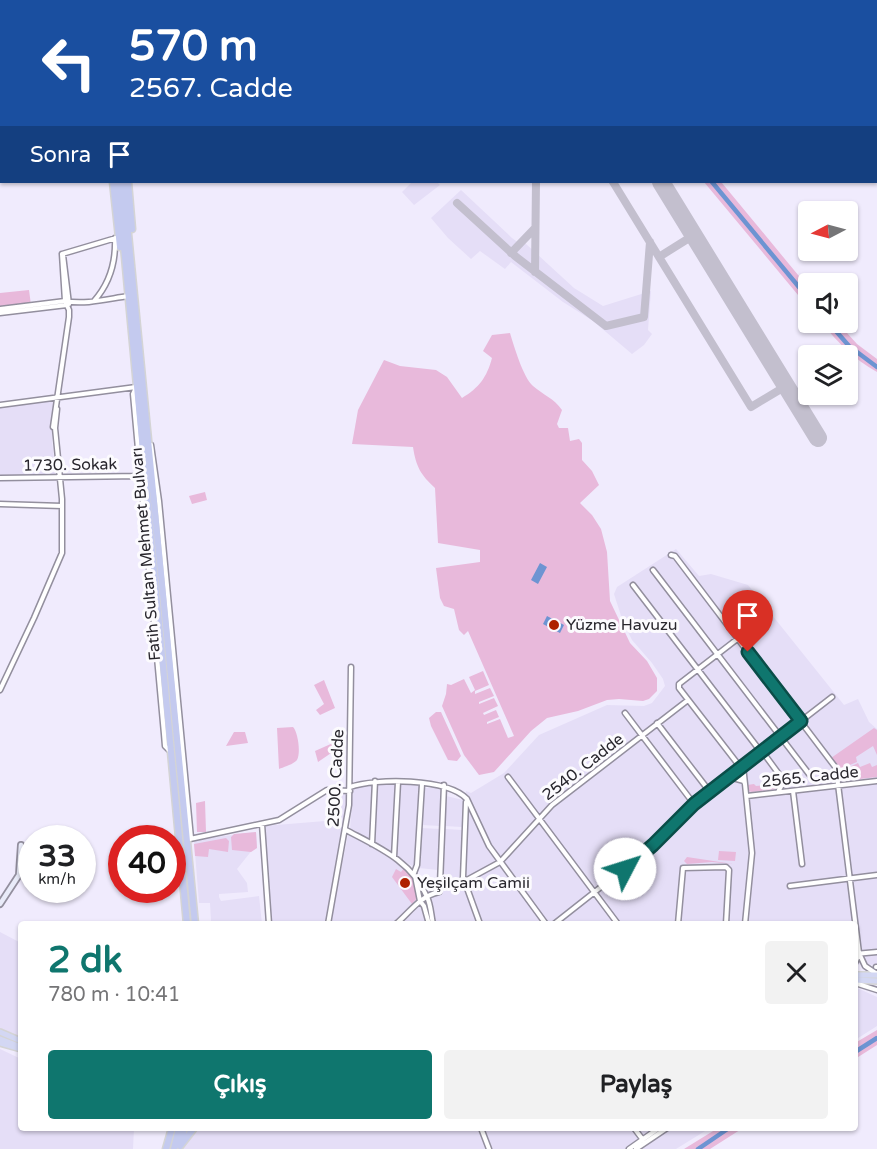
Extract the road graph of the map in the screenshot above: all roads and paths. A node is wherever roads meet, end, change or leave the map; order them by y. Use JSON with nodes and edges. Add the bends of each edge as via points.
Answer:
{"nodes":[{"id":1,"x":116,"y":183,"type":"edge"},
{"id":2,"x":116,"y":183,"type":"edge"},
{"id":3,"x":123,"y":183,"type":"edge"},
{"id":4,"x":129,"y":183,"type":"edge"},
{"id":5,"x":117,"y":238,"type":"junction"},
{"id":6,"x":130,"y":274,"type":"junction"},
{"id":7,"x":128,"y":296,"type":"junction"},
{"id":8,"x":94,"y":301,"type":"junction"},
{"id":9,"x":68,"y":304,"type":"junction"},
{"id":10,"x":0,"y":309,"type":"edge"},
{"id":11,"x":0,"y":313,"type":"edge"},
{"id":12,"x":136,"y":387,"type":"junction"},
{"id":13,"x":58,"y":397,"type":"junction"},
{"id":14,"x":0,"y":405,"type":"edge"},
{"id":15,"x":0,"y":478,"type":"edge"},
{"id":16,"x":60,"y":478,"type":"junction"},
{"id":17,"x":143,"y":478,"type":"junction"},
{"id":18,"x":0,"y":504,"type":"edge"},
{"id":19,"x":63,"y":506,"type":"junction"},
{"id":20,"x":671,"y":555,"type":"dead end"},
{"id":21,"x":653,"y":570,"type":"dead end"},
{"id":22,"x":633,"y":585,"type":"dead end"},
{"id":23,"x":767,"y":616,"type":"dead end"},
{"id":24,"x":738,"y":639,"type":"junction"},
{"id":25,"x":718,"y":654,"type":"junction"},
{"id":26,"x":351,"y":667,"type":"dead end"},
{"id":27,"x":698,"y":669,"type":"junction"},
{"id":28,"x":0,"y":690,"type":"edge"},
{"id":29,"x":832,"y":697,"type":"dead end"},
{"id":30,"x":688,"y":700,"type":"junction"},
{"id":31,"x":625,"y":713,"type":"dead end"},
{"id":32,"x":801,"y":721,"type":"junction"},
{"id":33,"x":657,"y":723,"type":"junction"},
{"id":34,"x":642,"y":735,"type":"junction"},
{"id":35,"x":780,"y":737,"type":"junction"},
{"id":36,"x":171,"y":752,"type":"junction"},
{"id":37,"x":761,"y":752,"type":"junction"},
{"id":38,"x":741,"y":767,"type":"junction"},
{"id":39,"x":808,"y":774,"type":"dead end"},
{"id":40,"x":508,"y":777,"type":"dead end"},
{"id":41,"x":728,"y":777,"type":"junction"},
{"id":42,"x":877,"y":781,"type":"edge"},
{"id":43,"x":375,"y":782,"type":"junction"},
{"id":44,"x":398,"y":782,"type":"junction"},
{"id":45,"x":744,"y":783,"type":"junction"},
{"id":46,"x":422,"y":784,"type":"junction"},
{"id":47,"x":444,"y":785,"type":"junction"},
{"id":48,"x":839,"y":786,"type":"junction"},
{"id":49,"x":350,"y":789,"type":"junction"},
{"id":50,"x":793,"y":790,"type":"junction"},
{"id":51,"x":710,"y":792,"type":"junction"},
{"id":52,"x":778,"y":792,"type":"junction"},
{"id":53,"x":746,"y":796,"type":"junction"},
{"id":54,"x":467,"y":799,"type":"junction"},
{"id":55,"x":694,"y":804,"type":"junction"},
{"id":56,"x":539,"y":819,"type":"junction"},
{"id":57,"x":262,"y":824,"type":"junction"},
{"id":58,"x":346,"y":830,"type":"junction"},
{"id":59,"x":189,"y":839,"type":"junction"},
{"id":60,"x":372,"y":844,"type":"junction"},
{"id":61,"x":394,"y":857,"type":"junction"},
{"id":62,"x":500,"y":862,"type":"junction"},
{"id":63,"x":802,"y":864,"type":"dead end"},
{"id":64,"x":414,"y":873,"type":"junction"},
{"id":65,"x":18,"y":875,"type":"edge"},
{"id":66,"x":877,"y":875,"type":"edge"},
{"id":67,"x":850,"y":878,"type":"junction"},
{"id":68,"x":465,"y":881,"type":"junction"},
{"id":69,"x":440,"y":884,"type":"dead end"},
{"id":70,"x":790,"y":886,"type":"dead end"},
{"id":71,"x":595,"y":893,"type":"junction"},
{"id":72,"x":427,"y":896,"type":"junction"},
{"id":73,"x":420,"y":900,"type":"junction"},
{"id":74,"x":429,"y":903,"type":"junction"},
{"id":75,"x":0,"y":904,"type":"edge"},
{"id":76,"x":424,"y":906,"type":"junction"},
{"id":77,"x":414,"y":909,"type":"junction"},
{"id":78,"x":187,"y":921,"type":"edge"},
{"id":79,"x":195,"y":921,"type":"edge"},
{"id":80,"x":269,"y":921,"type":"edge"},
{"id":81,"x":329,"y":921,"type":"edge"},
{"id":82,"x":400,"y":921,"type":"edge"},
{"id":83,"x":430,"y":921,"type":"edge"},
{"id":84,"x":431,"y":921,"type":"edge"},
{"id":85,"x":479,"y":921,"type":"edge"},
{"id":86,"x":544,"y":921,"type":"edge"},
{"id":87,"x":559,"y":921,"type":"edge"},
{"id":88,"x":616,"y":921,"type":"edge"},
{"id":89,"x":678,"y":921,"type":"edge"},
{"id":90,"x":726,"y":921,"type":"edge"},
{"id":91,"x":746,"y":921,"type":"edge"},
{"id":92,"x":854,"y":921,"type":"edge"},
{"id":93,"x":877,"y":952,"type":"edge"},
{"id":94,"x":858,"y":954,"type":"edge"},
{"id":95,"x":858,"y":955,"type":"edge"},
{"id":96,"x":877,"y":974,"type":"edge"},
{"id":97,"x":858,"y":975,"type":"edge"},
{"id":98,"x":858,"y":981,"type":"edge"},
{"id":99,"x":877,"y":981,"type":"edge"},
{"id":100,"x":858,"y":982,"type":"edge"},
{"id":101,"x":877,"y":990,"type":"edge"},
{"id":102,"x":0,"y":1037,"type":"edge"},
{"id":103,"x":18,"y":1040,"type":"edge"},
{"id":104,"x":18,"y":1046,"type":"edge"},
{"id":105,"x":169,"y":1131,"type":"edge"},
{"id":106,"x":179,"y":1131,"type":"edge"},
{"id":107,"x":183,"y":1131,"type":"edge"},
{"id":108,"x":192,"y":1131,"type":"edge"},
{"id":109,"x":482,"y":1131,"type":"edge"},
{"id":110,"x":636,"y":1131,"type":"edge"},
{"id":111,"x":656,"y":1131,"type":"edge"},
{"id":112,"x":662,"y":1131,"type":"edge"},
{"id":113,"x":644,"y":1141,"type":"junction"},
{"id":114,"x":178,"y":1148,"type":"edge"},
{"id":115,"x":165,"y":1149,"type":"edge"},
{"id":116,"x":489,"y":1149,"type":"edge"},
{"id":117,"x":629,"y":1149,"type":"edge"},
{"id":118,"x":636,"y":1149,"type":"edge"}],
"edges":[{"from":1,"to":5,"type":"highway"},
{"from":2,"to":6,"type":"highway","name":"Fatih Sultan Mehmet Bulvarı"},
{"from":3,"to":6,"type":"highway","name":"Fatih Sultan Mehmet Bulvarı"},
{"from":4,"to":6,"type":"highway","via":[[135,258]]},
{"from":5,"to":6,"type":"highway"},
{"from":5,"to":8,"type":"street","via":[[109,279]]},
{"from":5,"to":9,"type":"street","via":[[62,254]]},
{"from":6,"to":7,"type":"highway","name":"Fatih Sultan Mehmet Bulvarı"},
{"from":6,"to":59,"type":"highway","name":"Fatih Sultan Mehmet Bulvarı"},
{"from":7,"to":8,"type":"street"},
{"from":7,"to":12,"type":"highway","name":"Fatih Sultan Mehmet Bulvarı"},
{"from":8,"to":9,"type":"street"},
{"from":9,"to":10,"type":"street"},
{"from":9,"to":11,"type":"street"},
{"from":9,"to":13,"type":"street"},
{"from":12,"to":13,"type":"street"},
{"from":12,"to":17,"type":"highway","name":"Fatih Sultan Mehmet Bulvarı"},
{"from":13,"to":14,"type":"street"},
{"from":13,"to":16,"type":"street","via":[[53,427]]},
{"from":15,"to":16,"type":"street","name":"1730. Sokak"},
{"from":16,"to":17,"type":"street","name":"1730. Sokak"},
{"from":16,"to":19,"type":"street"},
{"from":17,"to":36,"type":"highway","name":"Fatih Sultan Mehmet Bulvarı"},
{"from":17,"to":36,"type":"street","via":[[165,746]]},
{"from":18,"to":19,"type":"street"},
{"from":19,"to":28,"type":"street","via":[[62,553]]},
{"from":20,"to":24,"type":"street"},
{"from":21,"to":25,"type":"street"},
{"from":22,"to":27,"type":"street"},
{"from":23,"to":24,"type":"street"},
{"from":24,"to":25,"type":"street"},
{"from":24,"to":32,"type":"street"},
{"from":25,"to":27,"type":"street"},
{"from":25,"to":35,"type":"street"},
{"from":26,"to":49,"type":"street","name":"2500. Cadde"},
{"from":27,"to":30,"type":"street","via":[[679,684]]},
{"from":27,"to":37,"type":"street"},
{"from":29,"to":32,"type":"street"},
{"from":30,"to":33,"type":"street","name":"2540. Cadde"},
{"from":30,"to":38,"type":"street"},
{"from":31,"to":34,"type":"street"},
{"from":32,"to":35,"type":"street"},
{"from":32,"to":48,"type":"street","via":[[836,768]]},
{"from":33,"to":34,"type":"street","name":"2540. Cadde"},
{"from":33,"to":51,"type":"street"},
{"from":34,"to":55,"type":"street"},
{"from":34,"to":56,"type":"street","name":"2540. Cadde"},
{"from":35,"to":37,"type":"street"},
{"from":35,"to":39,"type":"street"},
{"from":36,"to":78,"type":"highway","name":"Fatih Sultan Mehmet Bulvarı"},
{"from":37,"to":38,"type":"street"},
{"from":37,"to":52,"type":"street","via":[[784,781]]},
{"from":38,"to":41,"type":"street"},
{"from":38,"to":45,"type":"street"},
{"from":40,"to":56,"type":"street"},
{"from":41,"to":45,"type":"street"},
{"from":41,"to":51,"type":"street"},
{"from":42,"to":48,"type":"street","name":"2565. Cadde"},
{"from":43,"to":44,"type":"street"},
{"from":43,"to":49,"type":"street"},
{"from":43,"to":60,"type":"street"},
{"from":44,"to":46,"type":"street"},
{"from":44,"to":61,"type":"street"},
{"from":45,"to":53,"type":"street"},
{"from":46,"to":47,"type":"street"},
{"from":46,"to":64,"type":"street"},
{"from":47,"to":54,"type":"street"},
{"from":47,"to":69,"type":"street"},
{"from":48,"to":50,"type":"street","name":"2565. Cadde"},
{"from":48,"to":67,"type":"street"},
{"from":49,"to":57,"type":"street","via":[[327,790],[279,820]]},
{"from":49,"to":58,"type":"street","name":"2500. Cadde"},
{"from":50,"to":52,"type":"street","name":"2565. Cadde"},
{"from":50,"to":63,"type":"street"},
{"from":51,"to":55,"type":"street"},
{"from":52,"to":53,"type":"street","name":"2565. Cadde"},
{"from":53,"to":91,"type":"street","via":[[752,853]]},
{"from":54,"to":62,"type":"street","via":[[485,840]]},
{"from":54,"to":68,"type":"street"},
{"from":55,"to":71,"type":"street","via":[[653,845]]},
{"from":56,"to":62,"type":"street","name":"2540. Cadde"},
{"from":56,"to":71,"type":"street"},
{"from":57,"to":59,"type":"street"},
{"from":57,"to":80,"type":"street"},
{"from":58,"to":60,"type":"street"},
{"from":58,"to":81,"type":"street","name":"2500. Cadde"},
{"from":59,"to":79,"type":"highway","name":"Fatih Sultan Mehmet Bulvarı"},
{"from":60,"to":61,"type":"street"},
{"from":61,"to":64,"type":"street"},
{"from":62,"to":68,"type":"street","name":"2540. Cadde"},
{"from":62,"to":86,"type":"street"},
{"from":64,"to":72,"type":"street"},
{"from":64,"to":73,"type":"street"},
{"from":65,"to":75,"type":"main road"},
{"from":66,"to":67,"type":"street"},
{"from":67,"to":70,"type":"street"},
{"from":67,"to":92,"type":"street"},
{"from":68,"to":85,"type":"street"},
{"from":71,"to":87,"type":"street"},
{"from":71,"to":88,"type":"street"},
{"from":72,"to":73,"type":"street"},
{"from":72,"to":74,"type":"street"},
{"from":72,"to":74,"type":"street","via":[[439,892]]},
{"from":73,"to":76,"type":"street"},
{"from":73,"to":77,"type":"street"},
{"from":74,"to":76,"type":"street"},
{"from":74,"to":84,"type":"street"},
{"from":76,"to":77,"type":"street"},
{"from":76,"to":83,"type":"street"},
{"from":77,"to":82,"type":"street"},
{"from":89,"to":90,"type":"street","via":[[683,868],[729,868]]},
{"from":93,"to":94,"type":"street"},
{"from":95,"to":96,"type":"street"},
{"from":96,"to":97,"type":"main road"},
{"from":98,"to":99,"type":"main road"},
{"from":100,"to":101,"type":"street"},
{"from":102,"to":103,"type":"main road"},
{"from":102,"to":104,"type":"main road"},
{"from":105,"to":115,"type":"highway"},
{"from":106,"to":114,"type":"highway"},
{"from":107,"to":114,"type":"highway"},
{"from":108,"to":114,"type":"highway"},
{"from":109,"to":116,"type":"street"},
{"from":110,"to":113,"type":"street"},
{"from":111,"to":113,"type":"street"},
{"from":112,"to":113,"type":"street"},
{"from":113,"to":117,"type":"street"},
{"from":113,"to":118,"type":"street"}]}
